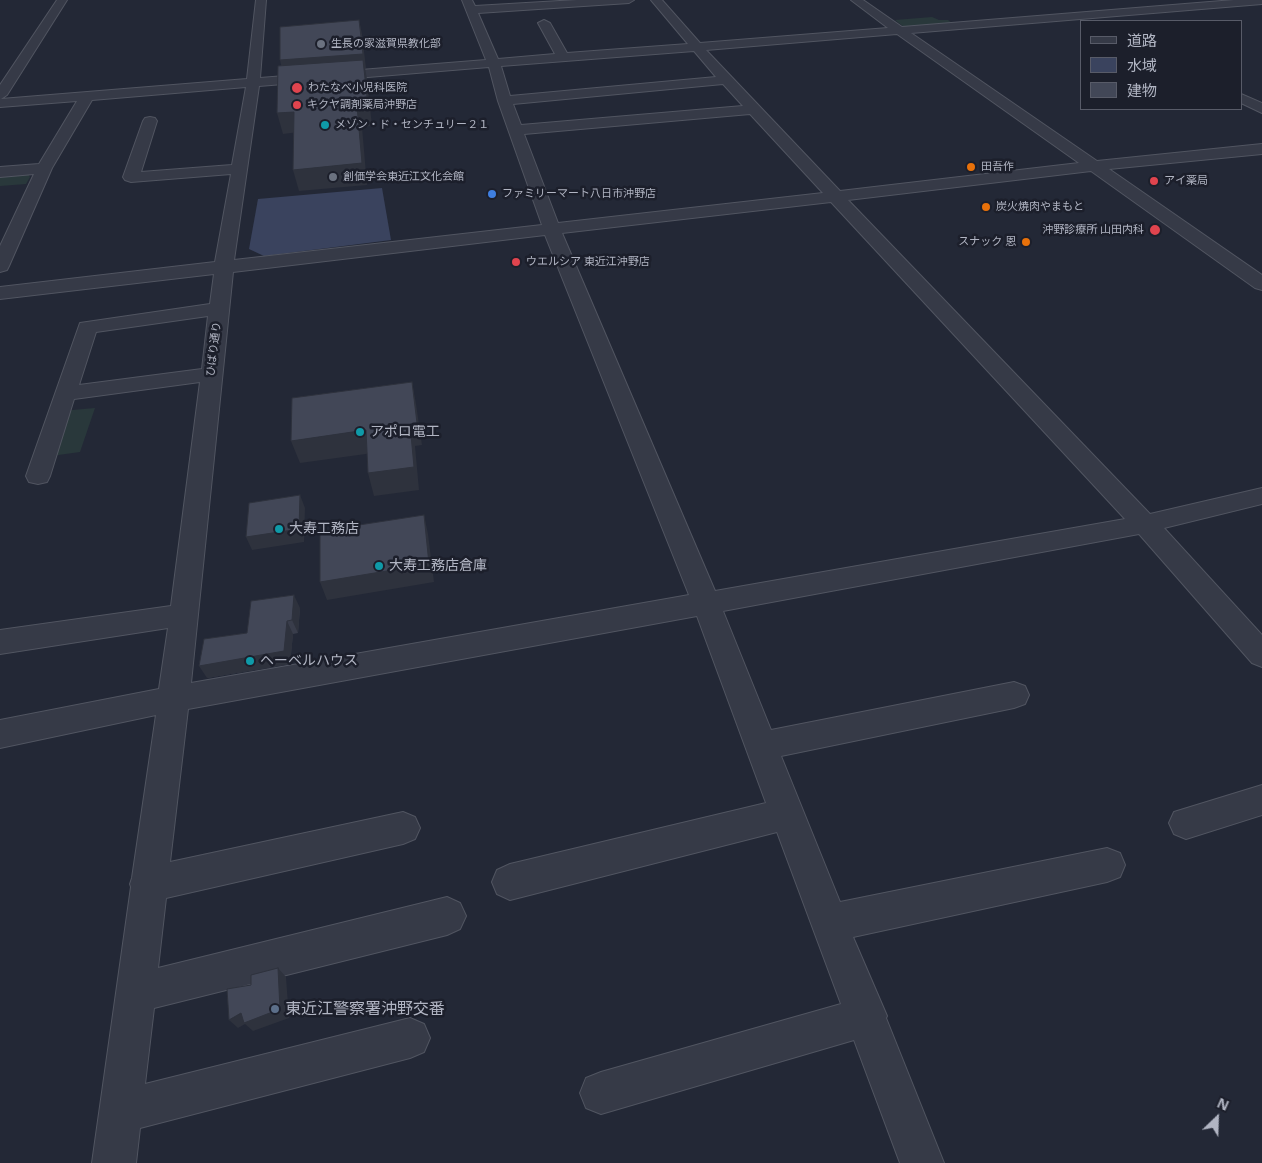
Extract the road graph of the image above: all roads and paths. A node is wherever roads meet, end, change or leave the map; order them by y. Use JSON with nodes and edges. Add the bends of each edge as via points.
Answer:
{"nodes":[{"id":1,"x":62,"y":0,"type":"edge"},
{"id":2,"x":261,"y":0,"type":"edge"},
{"id":3,"x":629,"y":0,"type":"edge"},
{"id":4,"x":656,"y":0,"type":"edge"},
{"id":5,"x":856,"y":0,"type":"edge"},
{"id":6,"x":1258,"y":2,"type":"edge"},
{"id":7,"x":1062,"y":4,"type":"dead end"},
{"id":8,"x":469,"y":5,"type":"edge"},
{"id":9,"x":1090,"y":19,"type":"edge"},
{"id":10,"x":544,"y":23,"type":"dead end"},
{"id":11,"x":901,"y":30,"type":"junction"},
{"id":12,"x":698,"y":47,"type":"junction"},
{"id":13,"x":25,"y":56,"type":"junction"},
{"id":14,"x":8,"y":57,"type":"dead end"},
{"id":15,"x":563,"y":58,"type":"junction"},
{"id":16,"x":494,"y":64,"type":"junction"},
{"id":17,"x":726,"y":80,"type":"junction"},
{"id":18,"x":253,"y":84,"type":"junction"},
{"id":19,"x":0,"y":95,"type":"edge"},
{"id":20,"x":87,"y":96,"type":"junction"},
{"id":21,"x":1242,"y":99,"type":"edge"},
{"id":22,"x":505,"y":101,"type":"junction"},
{"id":23,"x":0,"y":103,"type":"edge"},
{"id":24,"x":754,"y":109,"type":"junction"},
{"id":25,"x":1262,"y":109,"type":"edge"},
{"id":26,"x":150,"y":121,"type":"dead end"},
{"id":27,"x":517,"y":130,"type":"junction"},
{"id":28,"x":1262,"y":149,"type":"edge"},
{"id":29,"x":1096,"y":166,"type":"junction"},
{"id":30,"x":44,"y":168,"type":"junction"},
{"id":31,"x":240,"y":169,"type":"junction"},
{"id":32,"x":0,"y":172,"type":"edge"},
{"id":33,"x":837,"y":196,"type":"junction"},
{"id":34,"x":552,"y":230,"type":"junction"},
{"id":35,"x":0,"y":266,"type":"edge"},
{"id":36,"x":224,"y":266,"type":"junction"},
{"id":37,"x":1262,"y":284,"type":"edge"},
{"id":38,"x":0,"y":293,"type":"edge"},
{"id":39,"x":218,"y":309,"type":"junction"},
{"id":40,"x":210,"y":374,"type":"junction"},
{"id":41,"x":65,"y":394,"type":"junction"},
{"id":42,"x":38,"y":476,"type":"dead end"},
{"id":43,"x":1262,"y":496,"type":"edge"},
{"id":44,"x":1144,"y":524,"type":"junction"},
{"id":45,"x":706,"y":603,"type":"junction"},
{"id":46,"x":184,"y":615,"type":"junction"},
{"id":47,"x":0,"y":642,"type":"edge"},
{"id":48,"x":1262,"y":655,"type":"edge"},
{"id":49,"x":1014,"y":694,"type":"dead end"},
{"id":50,"x":173,"y":699,"type":"junction"},
{"id":51,"x":0,"y":734,"type":"edge"},
{"id":52,"x":760,"y":746,"type":"junction"},
{"id":53,"x":1262,"y":800,"type":"edge"},
{"id":54,"x":787,"y":814,"type":"junction"},
{"id":55,"x":1186,"y":823,"type":"dead end"},
{"id":56,"x":403,"y":828,"type":"dead end"},
{"id":57,"x":1107,"y":865,"type":"dead end"},
{"id":58,"x":510,"y":882,"type":"dead end"},
{"id":59,"x":148,"y":884,"type":"junction"},
{"id":60,"x":447,"y":916,"type":"dead end"},
{"id":61,"x":830,"y":923,"type":"junction"},
{"id":62,"x":135,"y":993,"type":"junction"},
{"id":63,"x":867,"y":1016,"type":"junction"},
{"id":64,"x":410,"y":1038,"type":"dead end"},
{"id":65,"x":601,"y":1093,"type":"dead end"},
{"id":66,"x":120,"y":1112,"type":"junction"},
{"id":67,"x":114,"y":1163,"type":"edge"},
{"id":68,"x":922,"y":1163,"type":"edge"}],
"edges":[{"from":1,"to":13,"type":"street"},
{"from":2,"to":18,"type":"street","name":"ひばり通り"},
{"from":3,"to":8,"type":"street"},
{"from":4,"to":12,"type":"street"},
{"from":5,"to":11,"type":"street"},
{"from":6,"to":9,"type":"street"},
{"from":7,"to":9,"type":"street"},
{"from":8,"to":16,"type":"street"},
{"from":9,"to":11,"type":"street"},
{"from":10,"to":15,"type":"street"},
{"from":11,"to":12,"type":"street"},
{"from":11,"to":29,"type":"street"},
{"from":12,"to":15,"type":"street"},
{"from":12,"to":17,"type":"street"},
{"from":13,"to":14,"type":"street"},
{"from":13,"to":19,"type":"street"},
{"from":15,"to":16,"type":"street"},
{"from":16,"to":18,"type":"street"},
{"from":16,"to":22,"type":"street"},
{"from":17,"to":22,"type":"street"},
{"from":17,"to":24,"type":"street"},
{"from":18,"to":20,"type":"street"},
{"from":18,"to":31,"type":"street","name":"ひばり通り"},
{"from":20,"to":23,"type":"street"},
{"from":20,"to":30,"type":"street"},
{"from":21,"to":25,"type":"street"},
{"from":22,"to":27,"type":"street"},
{"from":24,"to":27,"type":"street"},
{"from":24,"to":33,"type":"street"},
{"from":26,"to":31,"type":"street","via":[[131,178]]},
{"from":27,"to":34,"type":"street"},
{"from":28,"to":29,"type":"street"},
{"from":29,"to":33,"type":"street"},
{"from":29,"to":37,"type":"street"},
{"from":30,"to":32,"type":"street"},
{"from":30,"to":35,"type":"street"},
{"from":31,"to":36,"type":"street","name":"ひばり通り"},
{"from":33,"to":34,"type":"street"},
{"from":33,"to":44,"type":"street"},
{"from":34,"to":36,"type":"street"},
{"from":34,"to":45,"type":"street"},
{"from":36,"to":38,"type":"street"},
{"from":36,"to":39,"type":"street","name":"ひばり通り"},
{"from":39,"to":40,"type":"street","name":"ひばり通り"},
{"from":39,"to":41,"type":"street","via":[[87,327]]},
{"from":40,"to":41,"type":"street"},
{"from":40,"to":46,"type":"street","name":"ひばり通り"},
{"from":41,"to":42,"type":"street"},
{"from":43,"to":44,"type":"street"},
{"from":44,"to":45,"type":"street"},
{"from":44,"to":48,"type":"street"},
{"from":45,"to":50,"type":"street"},
{"from":45,"to":52,"type":"street"},
{"from":46,"to":47,"type":"street"},
{"from":46,"to":50,"type":"street","name":"ひばり通り"},
{"from":49,"to":52,"type":"street"},
{"from":50,"to":51,"type":"street"},
{"from":50,"to":59,"type":"street","name":"ひばり通り"},
{"from":52,"to":54,"type":"street"},
{"from":53,"to":55,"type":"street"},
{"from":54,"to":58,"type":"street"},
{"from":54,"to":61,"type":"street"},
{"from":56,"to":59,"type":"street"},
{"from":57,"to":61,"type":"street"},
{"from":59,"to":62,"type":"street","name":"ひばり通り"},
{"from":60,"to":62,"type":"street"},
{"from":61,"to":63,"type":"street"},
{"from":62,"to":66,"type":"street","name":"ひばり通り"},
{"from":63,"to":65,"type":"street"},
{"from":63,"to":68,"type":"street"},
{"from":64,"to":66,"type":"street"},
{"from":66,"to":67,"type":"street","name":"ひばり通り"}]}
